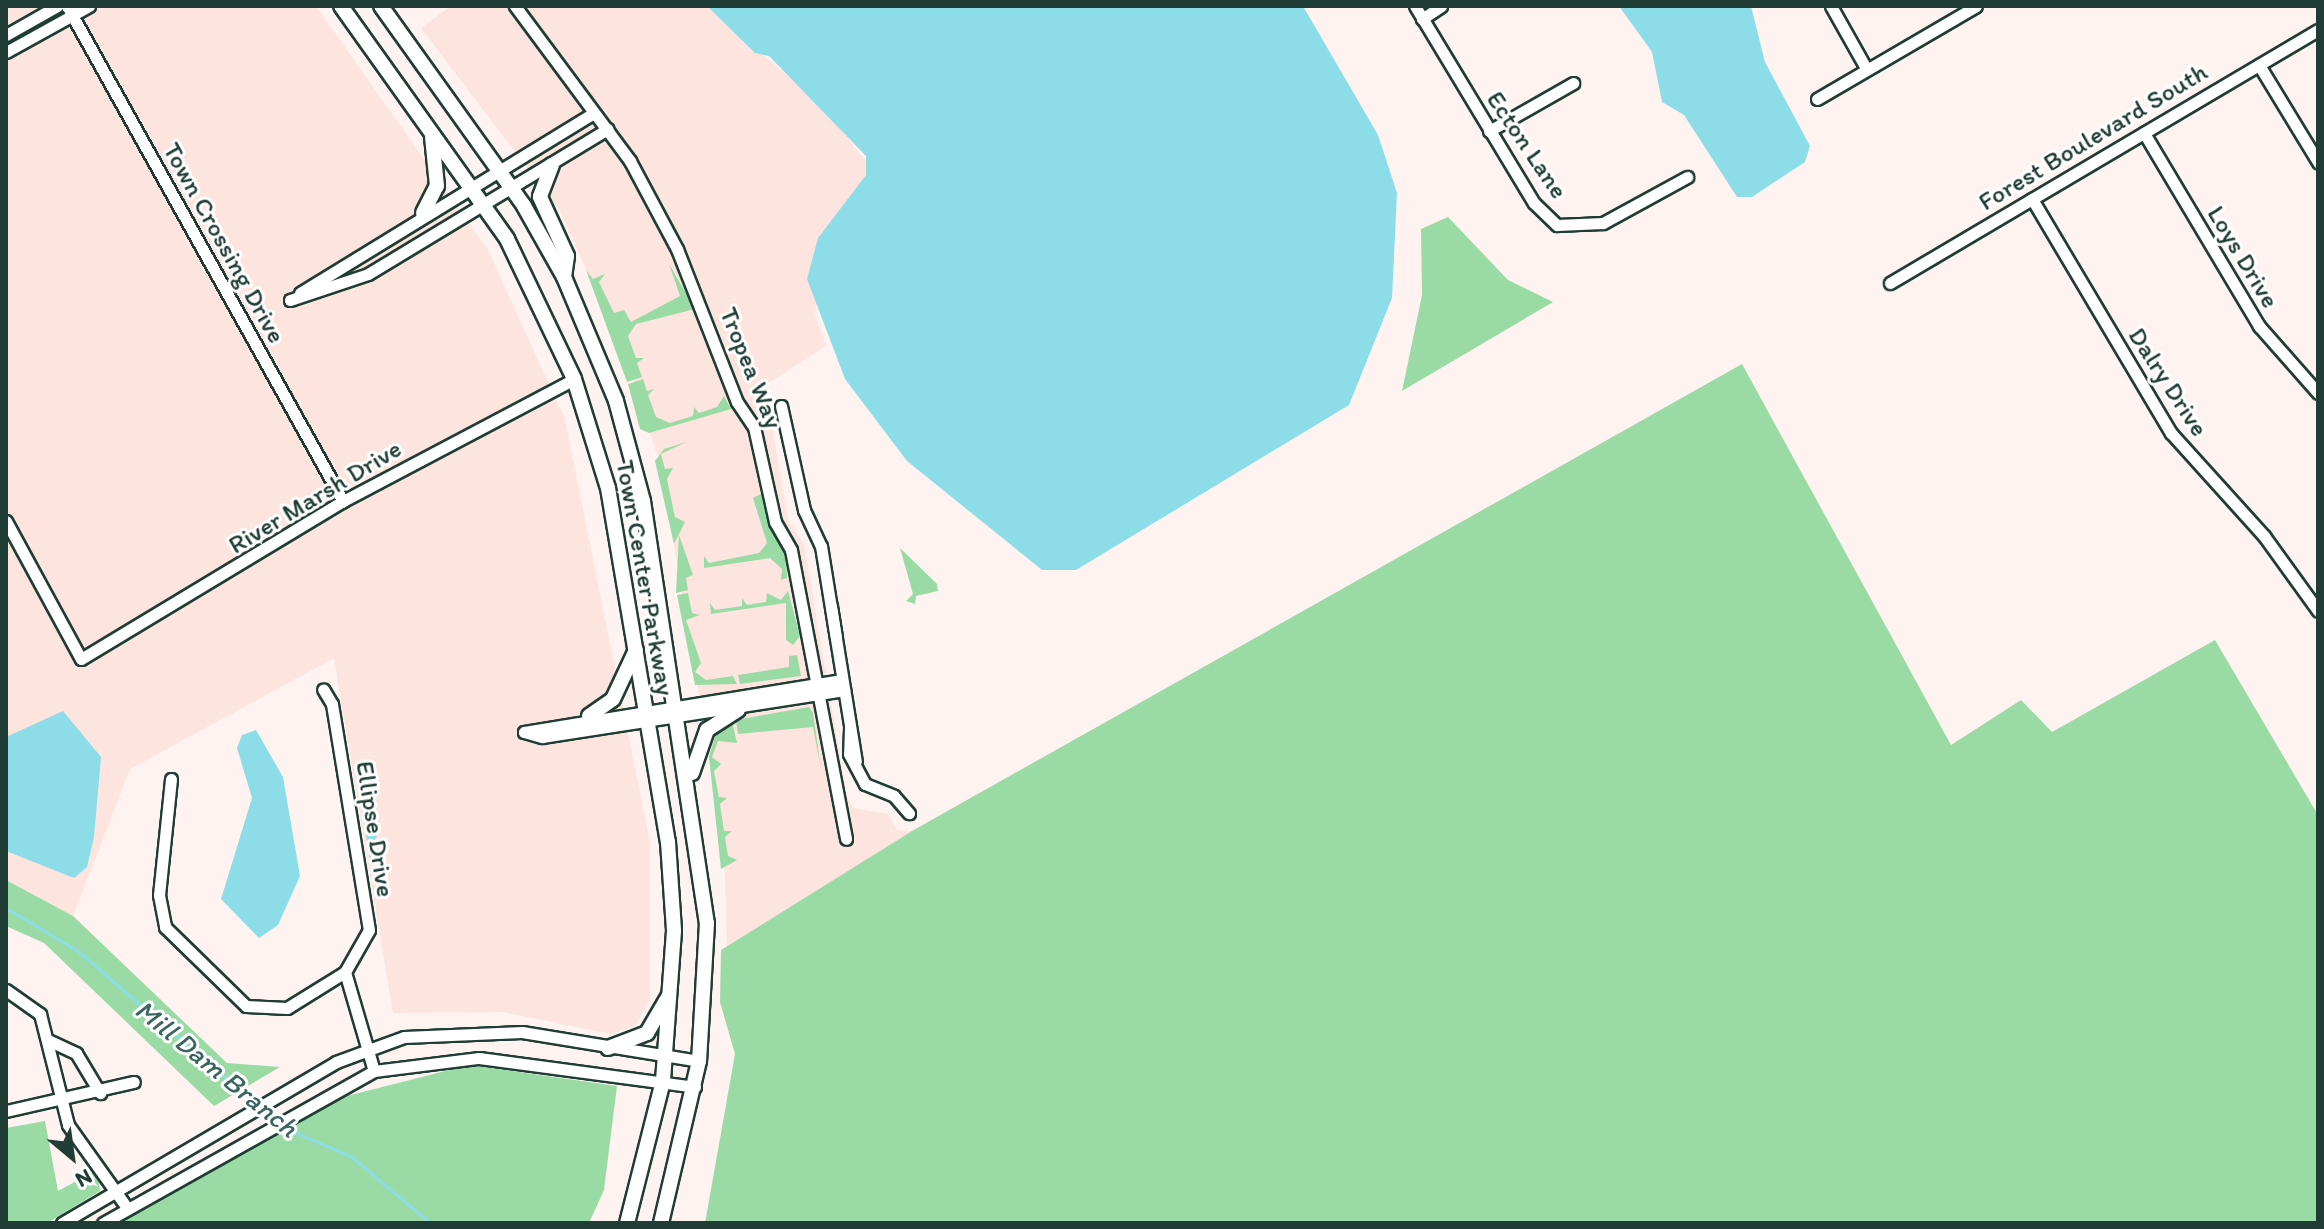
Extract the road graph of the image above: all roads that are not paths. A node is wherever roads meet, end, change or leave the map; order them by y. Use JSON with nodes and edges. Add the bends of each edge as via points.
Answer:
{"nodes":[{"id":1,"x":57,"y":6,"type":"edge"},
{"id":2,"x":89,"y":6,"type":"edge"},
{"id":3,"x":341,"y":6,"type":"edge"},
{"id":4,"x":381,"y":6,"type":"edge"},
{"id":5,"x":515,"y":6,"type":"edge"},
{"id":6,"x":1415,"y":6,"type":"edge"},
{"id":7,"x":1441,"y":6,"type":"edge"},
{"id":8,"x":1831,"y":6,"type":"edge"},
{"id":9,"x":1976,"y":6,"type":"edge"},
{"id":10,"x":70,"y":10,"type":"edge"},
{"id":11,"x":1422,"y":19,"type":"junction"},
{"id":12,"x":2318,"y":30,"type":"edge"},
{"id":13,"x":6,"y":35,"type":"edge"},
{"id":14,"x":6,"y":52,"type":"edge"},
{"id":15,"x":2259,"y":65,"type":"junction"},
{"id":16,"x":1866,"y":68,"type":"junction"},
{"id":17,"x":1573,"y":83,"type":"dead end"},
{"id":18,"x":1817,"y":99,"type":"dead end"},
{"id":19,"x":592,"y":114,"type":"junction"},
{"id":20,"x":430,"y":129,"type":"junction"},
{"id":21,"x":607,"y":129,"type":"junction"},
{"id":22,"x":1489,"y":131,"type":"junction"},
{"id":23,"x":2144,"y":133,"type":"junction"},
{"id":24,"x":2318,"y":162,"type":"edge"},
{"id":25,"x":552,"y":165,"type":"junction"},
{"id":26,"x":499,"y":171,"type":"junction"},
{"id":27,"x":1687,"y":177,"type":"dead end"},
{"id":28,"x":471,"y":185,"type":"junction"},
{"id":29,"x":511,"y":188,"type":"junction"},
{"id":30,"x":2032,"y":199,"type":"junction"},
{"id":31,"x":486,"y":206,"type":"junction"},
{"id":32,"x":423,"y":213,"type":"junction"},
{"id":33,"x":564,"y":277,"type":"junction"},
{"id":34,"x":1890,"y":283,"type":"dead end"},
{"id":35,"x":574,"y":379,"type":"junction"},
{"id":36,"x":2318,"y":393,"type":"edge"},
{"id":37,"x":781,"y":406,"type":"dead end"},
{"id":38,"x":343,"y":501,"type":"junction"},
{"id":39,"x":6,"y":521,"type":"edge"},
{"id":40,"x":2318,"y":611,"type":"edge"},
{"id":41,"x":636,"y":650,"type":"junction"},
{"id":42,"x":813,"y":681,"type":"junction"},
{"id":43,"x":843,"y":685,"type":"junction"},
{"id":44,"x":323,"y":689,"type":"dead end"},
{"id":45,"x":816,"y":697,"type":"junction"},
{"id":46,"x":678,"y":710,"type":"junction"},
{"id":47,"x":738,"y":710,"type":"junction"},
{"id":48,"x":646,"y":715,"type":"junction"},
{"id":49,"x":589,"y":716,"type":"junction"},
{"id":50,"x":171,"y":779,"type":"dead end"},
{"id":51,"x":690,"y":781,"type":"junction"},
{"id":52,"x":909,"y":813,"type":"dead end"},
{"id":53,"x":846,"y":839,"type":"dead end"},
{"id":54,"x":345,"y":972,"type":"junction"},
{"id":55,"x":674,"y":982,"type":"junction"},
{"id":56,"x":6,"y":990,"type":"edge"},
{"id":57,"x":50,"y":1041,"type":"junction"},
{"id":58,"x":367,"y":1048,"type":"junction"},
{"id":59,"x":608,"y":1048,"type":"junction"},
{"id":60,"x":666,"y":1056,"type":"junction"},
{"id":61,"x":699,"y":1061,"type":"junction"},
{"id":62,"x":374,"y":1071,"type":"junction"},
{"id":63,"x":663,"y":1081,"type":"junction"},
{"id":64,"x":134,"y":1082,"type":"dead end"},
{"id":65,"x":695,"y":1087,"type":"junction"},
{"id":66,"x":100,"y":1093,"type":"junction"},
{"id":67,"x":63,"y":1101,"type":"junction"},
{"id":68,"x":6,"y":1111,"type":"edge"},
{"id":69,"x":117,"y":1191,"type":"junction"},
{"id":70,"x":128,"y":1209,"type":"junction"},
{"id":71,"x":62,"y":1223,"type":"edge"},
{"id":72,"x":103,"y":1223,"type":"edge"},
{"id":73,"x":627,"y":1223,"type":"edge"},
{"id":74,"x":661,"y":1223,"type":"edge"}],
"edges":[{"from":1,"to":13,"type":"street"},
{"from":2,"to":10,"type":"street"},
{"from":3,"to":20,"type":"main road","name":"Town Center Parkway"},
{"from":4,"to":26,"type":"main road","name":"Town Center Parkway"},
{"from":5,"to":19,"type":"street","name":"Tropea Way"},
{"from":6,"to":11,"type":"street","name":"Ecton Lane"},
{"from":7,"to":11,"type":"street"},
{"from":8,"to":16,"type":"street"},
{"from":9,"to":16,"type":"street"},
{"from":10,"to":14,"type":"street"},
{"from":10,"to":38,"type":"street","name":"Town Crossing Drive"},
{"from":11,"to":22,"type":"street","name":"Ecton Lane"},
{"from":12,"to":15,"type":"street","name":"Forest Boulevard South"},
{"from":15,"to":23,"type":"street","name":"Forest Boulevard South"},
{"from":15,"to":24,"type":"street"},
{"from":16,"to":18,"type":"street"},
{"from":17,"to":22,"type":"street"},
{"from":19,"to":21,"type":"street","name":"Tropea Way"},
{"from":19,"to":26,"type":"street"},
{"from":20,"to":28,"type":"main road","name":"Town Center Parkway"},
{"from":20,"to":32,"type":"main road","via":[[439,169]]},
{"from":21,"to":25,"type":"street"},
{"from":21,"to":42,"type":"street","name":"Tropea Way","via":[[678,250],[737,402],[754,427],[775,522],[791,550]]},
{"from":22,"to":27,"type":"street","name":"Ecton Lane","via":[[1534,203],[1557,225],[1603,223]]},
{"from":23,"to":30,"type":"street","name":"Forest Boulevard South"},
{"from":23,"to":36,"type":"street","name":"Loys Drive","via":[[2259,326]]},
{"from":25,"to":29,"type":"street"},
{"from":25,"to":33,"type":"main road","via":[[540,197],[567,256]]},
{"from":26,"to":28,"type":"street"},
{"from":26,"to":29,"type":"main road","name":"Town Center Parkway"},
{"from":28,"to":31,"type":"main road","name":"Town Center Parkway"},
{"from":28,"to":32,"type":"street"},
{"from":29,"to":31,"type":"street"},
{"from":29,"to":33,"type":"main road","name":"Town Center Parkway"},
{"from":30,"to":34,"type":"street","name":"Forest Boulevard South"},
{"from":30,"to":40,"type":"street","name":"Dalry Drive","via":[[2171,433],[2264,536]]},
{"from":31,"to":32,"type":"street","via":[[368,274],[290,300]]},
{"from":31,"to":35,"type":"main road","name":"Town Center Parkway"},
{"from":33,"to":46,"type":"main road","name":"Town Center Parkway","via":[[616,401],[643,501]]},
{"from":35,"to":38,"type":"street","name":"River Marsh Drive"},
{"from":35,"to":41,"type":"main road","name":"Town Center Parkway","via":[[608,488]]},
{"from":37,"to":43,"type":"street","via":[[830,606]]},
{"from":38,"to":39,"type":"street","name":"River Marsh Drive","via":[[81,659]]},
{"from":41,"to":48,"type":"main road","name":"Town Center Parkway"},
{"from":41,"to":49,"type":"main road","via":[[613,699]]},
{"from":42,"to":43,"type":"street"},
{"from":42,"to":45,"type":"street","name":"Tropea Way"},
{"from":42,"to":46,"type":"street"},
{"from":43,"to":45,"type":"street"},
{"from":43,"to":52,"type":"street","via":[[856,761],[869,790],[894,796]]},
{"from":44,"to":54,"type":"street","name":"Ellipse Drive","via":[[332,704],[369,930],[365,947]]},
{"from":45,"to":47,"type":"street"},
{"from":45,"to":53,"type":"street","name":"Tropea Way"},
{"from":46,"to":47,"type":"street"},
{"from":46,"to":48,"type":"street"},
{"from":46,"to":51,"type":"main road","name":"Town Center Parkway"},
{"from":47,"to":51,"type":"main road","via":[[707,730]]},
{"from":48,"to":49,"type":"street"},
{"from":48,"to":49,"type":"street","via":[[542,737],[524,732]]},
{"from":48,"to":55,"type":"main road","name":"Town Center Parkway","via":[[668,842]]},
{"from":50,"to":54,"type":"street","name":"Ellipse Drive","via":[[159,895],[165,927],[224,989],[265,1012],[287,1008]]},
{"from":51,"to":61,"type":"main road","name":"Town Center Parkway","via":[[707,923]]},
{"from":54,"to":58,"type":"street"},
{"from":55,"to":59,"type":"main road","via":[[647,1033]]},
{"from":55,"to":60,"type":"main road","name":"Town Center Parkway"},
{"from":56,"to":57,"type":"street","via":[[40,1014]]},
{"from":57,"to":66,"type":"street","via":[[76,1053]]},
{"from":57,"to":67,"type":"street"},
{"from":58,"to":59,"type":"street","via":[[461,1030],[522,1032]]},
{"from":58,"to":62,"type":"street"},
{"from":58,"to":69,"type":"street"},
{"from":59,"to":60,"type":"street"},
{"from":60,"to":61,"type":"street"},
{"from":60,"to":63,"type":"main road","name":"Town Center Parkway"},
{"from":61,"to":65,"type":"main road","name":"Town Center Parkway"},
{"from":62,"to":63,"type":"street","via":[[471,1058]]},
{"from":62,"to":70,"type":"street","via":[[301,1106]]},
{"from":63,"to":65,"type":"street"},
{"from":63,"to":73,"type":"main road","name":"Town Center Parkway"},
{"from":64,"to":66,"type":"street"},
{"from":65,"to":74,"type":"main road","name":"Town Center Parkway"},
{"from":66,"to":67,"type":"street"},
{"from":67,"to":68,"type":"street"},
{"from":67,"to":69,"type":"street","via":[[68,1125]]},
{"from":69,"to":70,"type":"street"},
{"from":69,"to":71,"type":"street"},
{"from":70,"to":72,"type":"street"}]}
